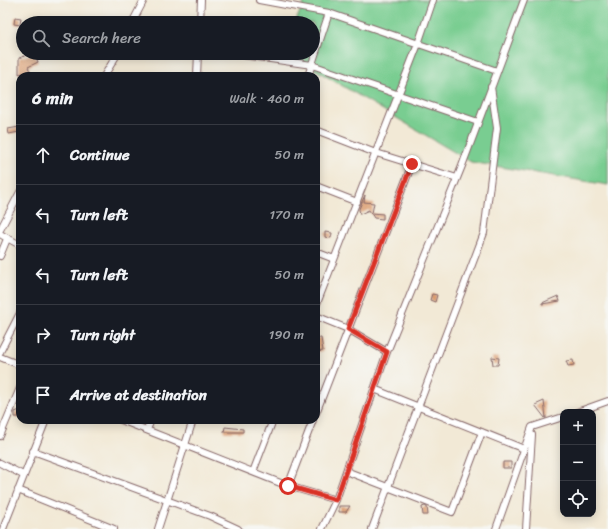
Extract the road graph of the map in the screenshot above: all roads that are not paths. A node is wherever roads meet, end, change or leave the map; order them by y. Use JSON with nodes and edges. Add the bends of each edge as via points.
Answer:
{"nodes":[{"id":1,"x":144,"y":0,"type":"edge"},
{"id":2,"x":201,"y":0,"type":"edge"},
{"id":3,"x":259,"y":0,"type":"edge"},
{"id":4,"x":433,"y":0,"type":"edge"},
{"id":5,"x":524,"y":0,"type":"edge"},
{"id":6,"x":329,"y":13,"type":"junction"},
{"id":7,"x":136,"y":16,"type":"edge"},
{"id":8,"x":200,"y":16,"type":"edge"},
{"id":9,"x":320,"y":41,"type":"edge"},
{"id":10,"x":418,"y":44,"type":"junction"},
{"id":11,"x":114,"y":60,"type":"edge"},
{"id":12,"x":198,"y":60,"type":"edge"},
{"id":13,"x":277,"y":60,"type":"edge"},
{"id":14,"x":314,"y":60,"type":"edge"},
{"id":15,"x":312,"y":65,"type":"junction"},
{"id":16,"x":497,"y":71,"type":"junction"},
{"id":17,"x":106,"y":72,"type":"edge"},
{"id":18,"x":197,"y":72,"type":"edge"},
{"id":19,"x":309,"y":72,"type":"edge"},
{"id":20,"x":491,"y":86,"type":"junction"},
{"id":21,"x":399,"y":95,"type":"junction"},
{"id":22,"x":478,"y":122,"type":"junction"},
{"id":23,"x":320,"y":132,"type":"edge"},
{"id":24,"x":376,"y":153,"type":"junction"},
{"id":25,"x":412,"y":164,"type":"junction"},
{"id":26,"x":457,"y":178,"type":"junction"},
{"id":27,"x":320,"y":188,"type":"edge"},
{"id":28,"x":16,"y":200,"type":"edge"},
{"id":29,"x":357,"y":202,"type":"junction"},
{"id":30,"x":0,"y":230,"type":"edge"},
{"id":31,"x":0,"y":234,"type":"edge"},
{"id":32,"x":7,"y":239,"type":"junction"},
{"id":33,"x":16,"y":243,"type":"edge"},
{"id":34,"x":320,"y":254,"type":"edge"},
{"id":35,"x":0,"y":256,"type":"edge"},
{"id":36,"x":334,"y":259,"type":"junction"},
{"id":37,"x":320,"y":296,"type":"edge"},
{"id":38,"x":320,"y":318,"type":"edge"},
{"id":39,"x":16,"y":321,"type":"edge"},
{"id":40,"x":348,"y":329,"type":"junction"},
{"id":41,"x":0,"y":352,"type":"edge"},
{"id":42,"x":387,"y":352,"type":"junction"},
{"id":43,"x":0,"y":357,"type":"edge"},
{"id":44,"x":16,"y":363,"type":"edge"},
{"id":45,"x":374,"y":389,"type":"junction"},
{"id":46,"x":16,"y":398,"type":"edge"},
{"id":47,"x":608,"y":401,"type":"edge"},
{"id":48,"x":320,"y":402,"type":"edge"},
{"id":49,"x":418,"y":406,"type":"junction"},
{"id":50,"x":585,"y":409,"type":"edge"},
{"id":51,"x":560,"y":418,"type":"edge"},
{"id":52,"x":44,"y":424,"type":"edge"},
{"id":53,"x":131,"y":424,"type":"edge"},
{"id":54,"x":149,"y":424,"type":"edge"},
{"id":55,"x":192,"y":424,"type":"edge"},
{"id":56,"x":271,"y":424,"type":"edge"},
{"id":57,"x":311,"y":424,"type":"edge"},
{"id":58,"x":532,"y":427,"type":"junction"},
{"id":59,"x":147,"y":430,"type":"junction"},
{"id":60,"x":482,"y":432,"type":"junction"},
{"id":61,"x":0,"y":436,"type":"edge"},
{"id":62,"x":184,"y":444,"type":"junction"},
{"id":63,"x":524,"y":449,"type":"junction"},
{"id":64,"x":33,"y":451,"type":"junction"},
{"id":65,"x":0,"y":462,"type":"edge"},
{"id":66,"x":253,"y":472,"type":"junction"},
{"id":67,"x":346,"y":472,"type":"junction"},
{"id":68,"x":23,"y":475,"type":"junction"},
{"id":69,"x":288,"y":486,"type":"junction"},
{"id":70,"x":388,"y":487,"type":"junction"},
{"id":71,"x":18,"y":490,"type":"junction"},
{"id":72,"x":336,"y":500,"type":"junction"},
{"id":73,"x":167,"y":501,"type":"junction"},
{"id":74,"x":3,"y":529,"type":"edge"},
{"id":75,"x":114,"y":529,"type":"edge"},
{"id":76,"x":158,"y":529,"type":"edge"},
{"id":77,"x":238,"y":529,"type":"edge"},
{"id":78,"x":322,"y":529,"type":"edge"},
{"id":79,"x":372,"y":529,"type":"edge"},
{"id":80,"x":496,"y":529,"type":"edge"},
{"id":81,"x":526,"y":529,"type":"edge"}],
"edges":[{"from":1,"to":7,"type":"street"},
{"from":2,"to":8,"type":"street"},
{"from":3,"to":6,"type":"street"},
{"from":4,"to":10,"type":"street"},
{"from":5,"to":16,"type":"street"},
{"from":6,"to":9,"type":"street"},
{"from":6,"to":10,"type":"street"},
{"from":10,"to":16,"type":"street"},
{"from":10,"to":21,"type":"street"},
{"from":11,"to":17,"type":"street"},
{"from":12,"to":18,"type":"street"},
{"from":13,"to":15,"type":"street"},
{"from":14,"to":15,"type":"street"},
{"from":15,"to":19,"type":"street"},
{"from":15,"to":21,"type":"street"},
{"from":16,"to":20,"type":"street"},
{"from":20,"to":22,"type":"street"},
{"from":20,"to":49,"type":"street","via":[[497,128],[484,233]]},
{"from":21,"to":22,"type":"street"},
{"from":21,"to":24,"type":"street"},
{"from":22,"to":26,"type":"street"},
{"from":23,"to":24,"type":"street"},
{"from":24,"to":25,"type":"street"},
{"from":24,"to":29,"type":"street"},
{"from":25,"to":26,"type":"street"},
{"from":25,"to":40,"type":"street"},
{"from":26,"to":42,"type":"street"},
{"from":27,"to":29,"type":"street"},
{"from":28,"to":30,"type":"street"},
{"from":29,"to":36,"type":"street"},
{"from":31,"to":32,"type":"street"},
{"from":32,"to":33,"type":"street"},
{"from":32,"to":35,"type":"street"},
{"from":34,"to":36,"type":"street"},
{"from":36,"to":37,"type":"street"},
{"from":38,"to":40,"type":"street"},
{"from":39,"to":41,"type":"street"},
{"from":40,"to":42,"type":"street"},
{"from":40,"to":48,"type":"street"},
{"from":42,"to":45,"type":"street"},
{"from":43,"to":44,"type":"street"},
{"from":45,"to":49,"type":"street"},
{"from":45,"to":67,"type":"street"},
{"from":46,"to":61,"type":"street"},
{"from":47,"to":50,"type":"street"},
{"from":49,"to":60,"type":"street"},
{"from":49,"to":70,"type":"street"},
{"from":51,"to":58,"type":"street"},
{"from":52,"to":64,"type":"street"},
{"from":53,"to":59,"type":"street"},
{"from":54,"to":59,"type":"street"},
{"from":55,"to":62,"type":"street"},
{"from":56,"to":66,"type":"street"},
{"from":57,"to":69,"type":"street"},
{"from":58,"to":63,"type":"street"},
{"from":58,"to":81,"type":"street"},
{"from":59,"to":62,"type":"street"},
{"from":60,"to":63,"type":"street"},
{"from":60,"to":70,"type":"street","via":[[452,512]]},
{"from":62,"to":66,"type":"street"},
{"from":62,"to":73,"type":"street"},
{"from":63,"to":80,"type":"street"},
{"from":64,"to":68,"type":"street"},
{"from":64,"to":73,"type":"street"},
{"from":65,"to":68,"type":"street"},
{"from":66,"to":69,"type":"street"},
{"from":67,"to":70,"type":"street"},
{"from":67,"to":72,"type":"street"},
{"from":68,"to":71,"type":"street"},
{"from":69,"to":72,"type":"street"},
{"from":70,"to":79,"type":"street"},
{"from":71,"to":74,"type":"street"},
{"from":71,"to":75,"type":"street"},
{"from":72,"to":78,"type":"street"},
{"from":73,"to":76,"type":"street"},
{"from":73,"to":77,"type":"street"}]}
